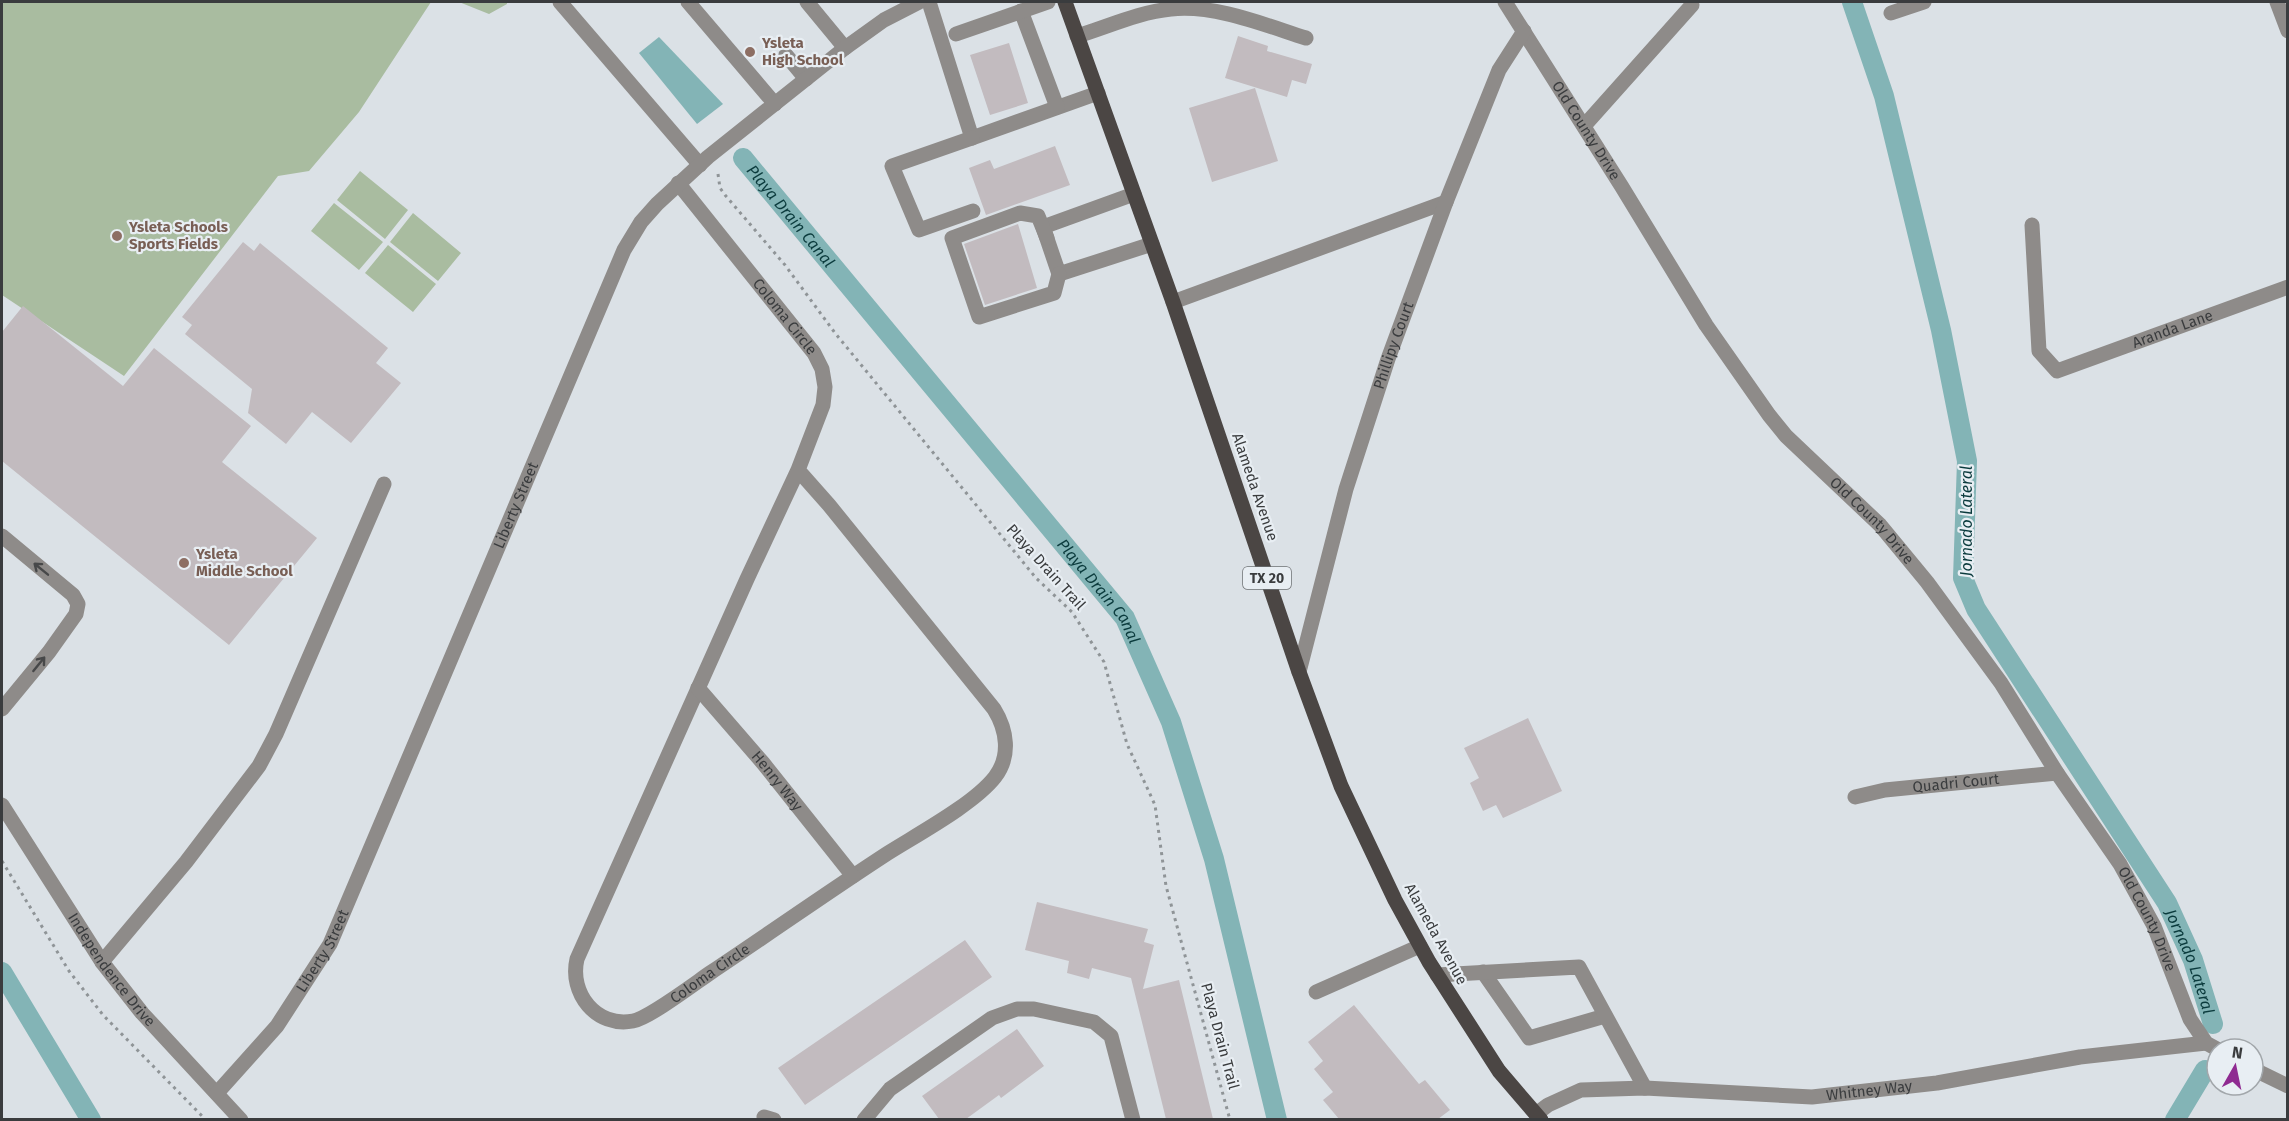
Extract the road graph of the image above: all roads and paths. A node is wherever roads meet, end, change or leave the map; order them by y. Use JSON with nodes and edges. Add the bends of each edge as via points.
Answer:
{"nodes":[{"id":1,"x":561,"y":2,"type":"edge"},
{"id":2,"x":688,"y":2,"type":"edge"},
{"id":3,"x":807,"y":2,"type":"edge"},
{"id":4,"x":918,"y":2,"type":"edge"},
{"id":5,"x":929,"y":2,"type":"edge"},
{"id":6,"x":1048,"y":2,"type":"edge"},
{"id":7,"x":1065,"y":2,"type":"edge"},
{"id":8,"x":1505,"y":2,"type":"edge"},
{"id":9,"x":1924,"y":2,"type":"edge"},
{"id":10,"x":2277,"y":2,"type":"edge"},
{"id":11,"x":1692,"y":5,"type":"dead end"},
{"id":12,"x":1021,"y":11,"type":"junction"},
{"id":13,"x":1891,"y":13,"type":"dead end"},
{"id":14,"x":1524,"y":31,"type":"junction"},
{"id":15,"x":2288,"y":31,"type":"edge"},
{"id":16,"x":956,"y":34,"type":"dead end"},
{"id":17,"x":1077,"y":36,"type":"junction"},
{"id":18,"x":1306,"y":38,"type":"dead end"},
{"id":19,"x":845,"y":48,"type":"junction"},
{"id":20,"x":786,"y":55,"type":"dead end"},
{"id":21,"x":806,"y":79,"type":"junction"},
{"id":22,"x":1098,"y":93,"type":"junction"},
{"id":23,"x":775,"y":104,"type":"junction"},
{"id":24,"x":1057,"y":107,"type":"junction"},
{"id":25,"x":1584,"y":126,"type":"junction"},
{"id":26,"x":972,"y":138,"type":"junction"},
{"id":27,"x":700,"y":165,"type":"junction"},
{"id":28,"x":718,"y":174,"type":"dead end"},
{"id":29,"x":678,"y":183,"type":"junction"},
{"id":30,"x":1134,"y":194,"type":"junction"},
{"id":31,"x":1446,"y":202,"type":"junction"},
{"id":32,"x":973,"y":211,"type":"dead end"},
{"id":33,"x":2032,"y":225,"type":"dead end"},
{"id":34,"x":1047,"y":238,"type":"junction"},
{"id":35,"x":1152,"y":244,"type":"junction"},
{"id":36,"x":1059,"y":273,"type":"junction"},
{"id":37,"x":2288,"y":287,"type":"edge"},
{"id":38,"x":1173,"y":302,"type":"junction"},
{"id":39,"x":798,"y":470,"type":"junction"},
{"id":40,"x":384,"y":484,"type":"dead end"},
{"id":41,"x":2,"y":536,"type":"edge"},
{"id":42,"x":1299,"y":672,"type":"junction"},
{"id":43,"x":699,"y":688,"type":"junction"},
{"id":44,"x":2,"y":709,"type":"edge"},
{"id":45,"x":2057,"y":773,"type":"junction"},
{"id":46,"x":1854,"y":797,"type":"dead end"},
{"id":47,"x":2,"y":805,"type":"edge"},
{"id":48,"x":2,"y":861,"type":"edge"},
{"id":49,"x":853,"y":876,"type":"junction"},
{"id":50,"x":1420,"y":946,"type":"junction"},
{"id":51,"x":102,"y":962,"type":"junction"},
{"id":52,"x":1483,"y":972,"type":"junction"},
{"id":53,"x":1437,"y":975,"type":"junction"},
{"id":54,"x":1316,"y":992,"type":"dead end"},
{"id":55,"x":1605,"y":1017,"type":"junction"},
{"id":56,"x":2205,"y":1038,"type":"edge"},
{"id":57,"x":2205,"y":1047,"type":"edge"},
{"id":58,"x":2265,"y":1074,"type":"edge"},
{"id":59,"x":2288,"y":1086,"type":"edge"},
{"id":60,"x":1645,"y":1088,"type":"junction"},
{"id":61,"x":217,"y":1093,"type":"junction"},
{"id":62,"x":1539,"y":1117,"type":"edge"},
{"id":63,"x":206,"y":1119,"type":"edge"},
{"id":64,"x":241,"y":1119,"type":"edge"},
{"id":65,"x":864,"y":1119,"type":"edge"},
{"id":66,"x":1133,"y":1119,"type":"edge"},
{"id":67,"x":1230,"y":1119,"type":"edge"}],
"edges":[{"from":1,"to":27,"type":"street"},
{"from":2,"to":23,"type":"street"},
{"from":3,"to":19,"type":"street"},
{"from":4,"to":19,"type":"street","name":"Liberty Street"},
{"from":5,"to":26,"type":"street"},
{"from":6,"to":12,"type":"street"},
{"from":7,"to":17,"type":"main road","name":"Alameda Avenue","number":"TX 20"},
{"from":8,"to":14,"type":"street","name":"Old County Drive"},
{"from":9,"to":13,"type":"street"},
{"from":10,"to":15,"type":"street"},
{"from":11,"to":25,"type":"street"},
{"from":12,"to":16,"type":"street"},
{"from":12,"to":24,"type":"street"},
{"from":14,"to":25,"type":"street","name":"Old County Drive"},
{"from":14,"to":31,"type":"street","name":"Phillipy Court","via":[[1499,70]]},
{"from":17,"to":18,"type":"street","via":[[1179,8],[1228,16]]},
{"from":17,"to":22,"type":"main road","name":"Alameda Avenue","number":"TX 20"},
{"from":19,"to":21,"type":"street","name":"Liberty Street"},
{"from":20,"to":21,"type":"street"},
{"from":21,"to":23,"type":"street","name":"Liberty Street"},
{"from":22,"to":24,"type":"street"},
{"from":22,"to":30,"type":"main road","name":"Alameda Avenue","number":"TX 20"},
{"from":23,"to":27,"type":"street","name":"Liberty Street"},
{"from":24,"to":26,"type":"street"},
{"from":25,"to":45,"type":"street","name":"Old County Drive","via":[[1706,325],[1768,416],[1880,525],[1927,582],[2001,683]]},
{"from":26,"to":32,"type":"street","via":[[892,166],[919,230]]},
{"from":27,"to":29,"type":"street","name":"Liberty Street"},
{"from":28,"to":67,"type":"path","name":"Playa Drain Trail","via":[[725,195],[1036,578],[1072,612],[1104,662],[1127,744],[1155,804],[1166,886]]},
{"from":29,"to":39,"type":"street","name":"Coloma Circle","via":[[814,353],[822,369],[823,405]]},
{"from":29,"to":61,"type":"street","name":"Liberty Street","via":[[641,222],[624,250],[330,944],[277,1026]]},
{"from":30,"to":34,"type":"street","via":[[1043,227]]},
{"from":30,"to":35,"type":"main road","name":"Alameda Avenue","number":"TX 20"},
{"from":31,"to":38,"type":"street"},
{"from":31,"to":42,"type":"street","name":"Phillipy Court","via":[[1346,489]]},
{"from":33,"to":37,"type":"street","name":"Aranda Lane","via":[[2039,351],[2057,371]]},
{"from":34,"to":36,"type":"street"},
{"from":34,"to":36,"type":"street","via":[[1038,216],[1020,213],[952,238],[979,317],[1054,293]]},
{"from":35,"to":36,"type":"street"},
{"from":35,"to":38,"type":"main road","name":"Alameda Avenue","number":"TX 20"},
{"from":38,"to":42,"type":"main road","name":"Alameda Avenue","number":"TX 20"},
{"from":39,"to":43,"type":"street","name":"Coloma Circle"},
{"from":39,"to":49,"type":"street","name":"Coloma Circle","via":[[994,709],[1005,734],[1003,761],[989,784]]},
{"from":40,"to":51,"type":"street","via":[[259,766],[186,862]]},
{"from":44,"to":41,"type":"street","one_way":true,"via":[[76,614],[78,604],[74,595]]},
{"from":42,"to":50,"type":"main road","name":"Alameda Avenue","number":"TX 20","via":[[1341,786]]},
{"from":43,"to":49,"type":"street","name":"Henry Way"},
{"from":43,"to":49,"type":"street","name":"Coloma Circle","via":[[577,959],[576,984],[582,998],[600,1016],[619,1022],[640,1018]]},
{"from":45,"to":46,"type":"street","name":"Quadri Court","via":[[1885,790]]},
{"from":45,"to":56,"type":"street","name":"Old County Drive","via":[[2120,864],[2154,926],[2190,1019]]},
{"from":47,"to":51,"type":"street","name":"Independence Drive"},
{"from":48,"to":63,"type":"path","via":[[69,971],[103,1015]]},
{"from":50,"to":53,"type":"main road","name":"Alameda Avenue","number":"TX 20"},
{"from":50,"to":54,"type":"street"},
{"from":51,"to":61,"type":"street","name":"Independence Drive"},
{"from":52,"to":53,"type":"street"},
{"from":52,"to":55,"type":"street","via":[[1579,968]]},
{"from":52,"to":55,"type":"street","via":[[1529,1038]]},
{"from":53,"to":62,"type":"main road","name":"Alameda Avenue","number":"TX 20","via":[[1499,1071]]},
{"from":55,"to":60,"type":"street"},
{"from":57,"to":60,"type":"street","name":"Whitney Way","via":[[2080,1057],[1937,1083],[1812,1097]]},
{"from":58,"to":59,"type":"street"},
{"from":60,"to":62,"type":"street","name":"Whitney Way","via":[[1581,1090],[1548,1105]]},
{"from":61,"to":64,"type":"street","name":"Independence Drive"},
{"from":65,"to":66,"type":"street","via":[[890,1089],[992,1018],[1017,1009],[1034,1009],[1094,1022],[1111,1036]]}]}
